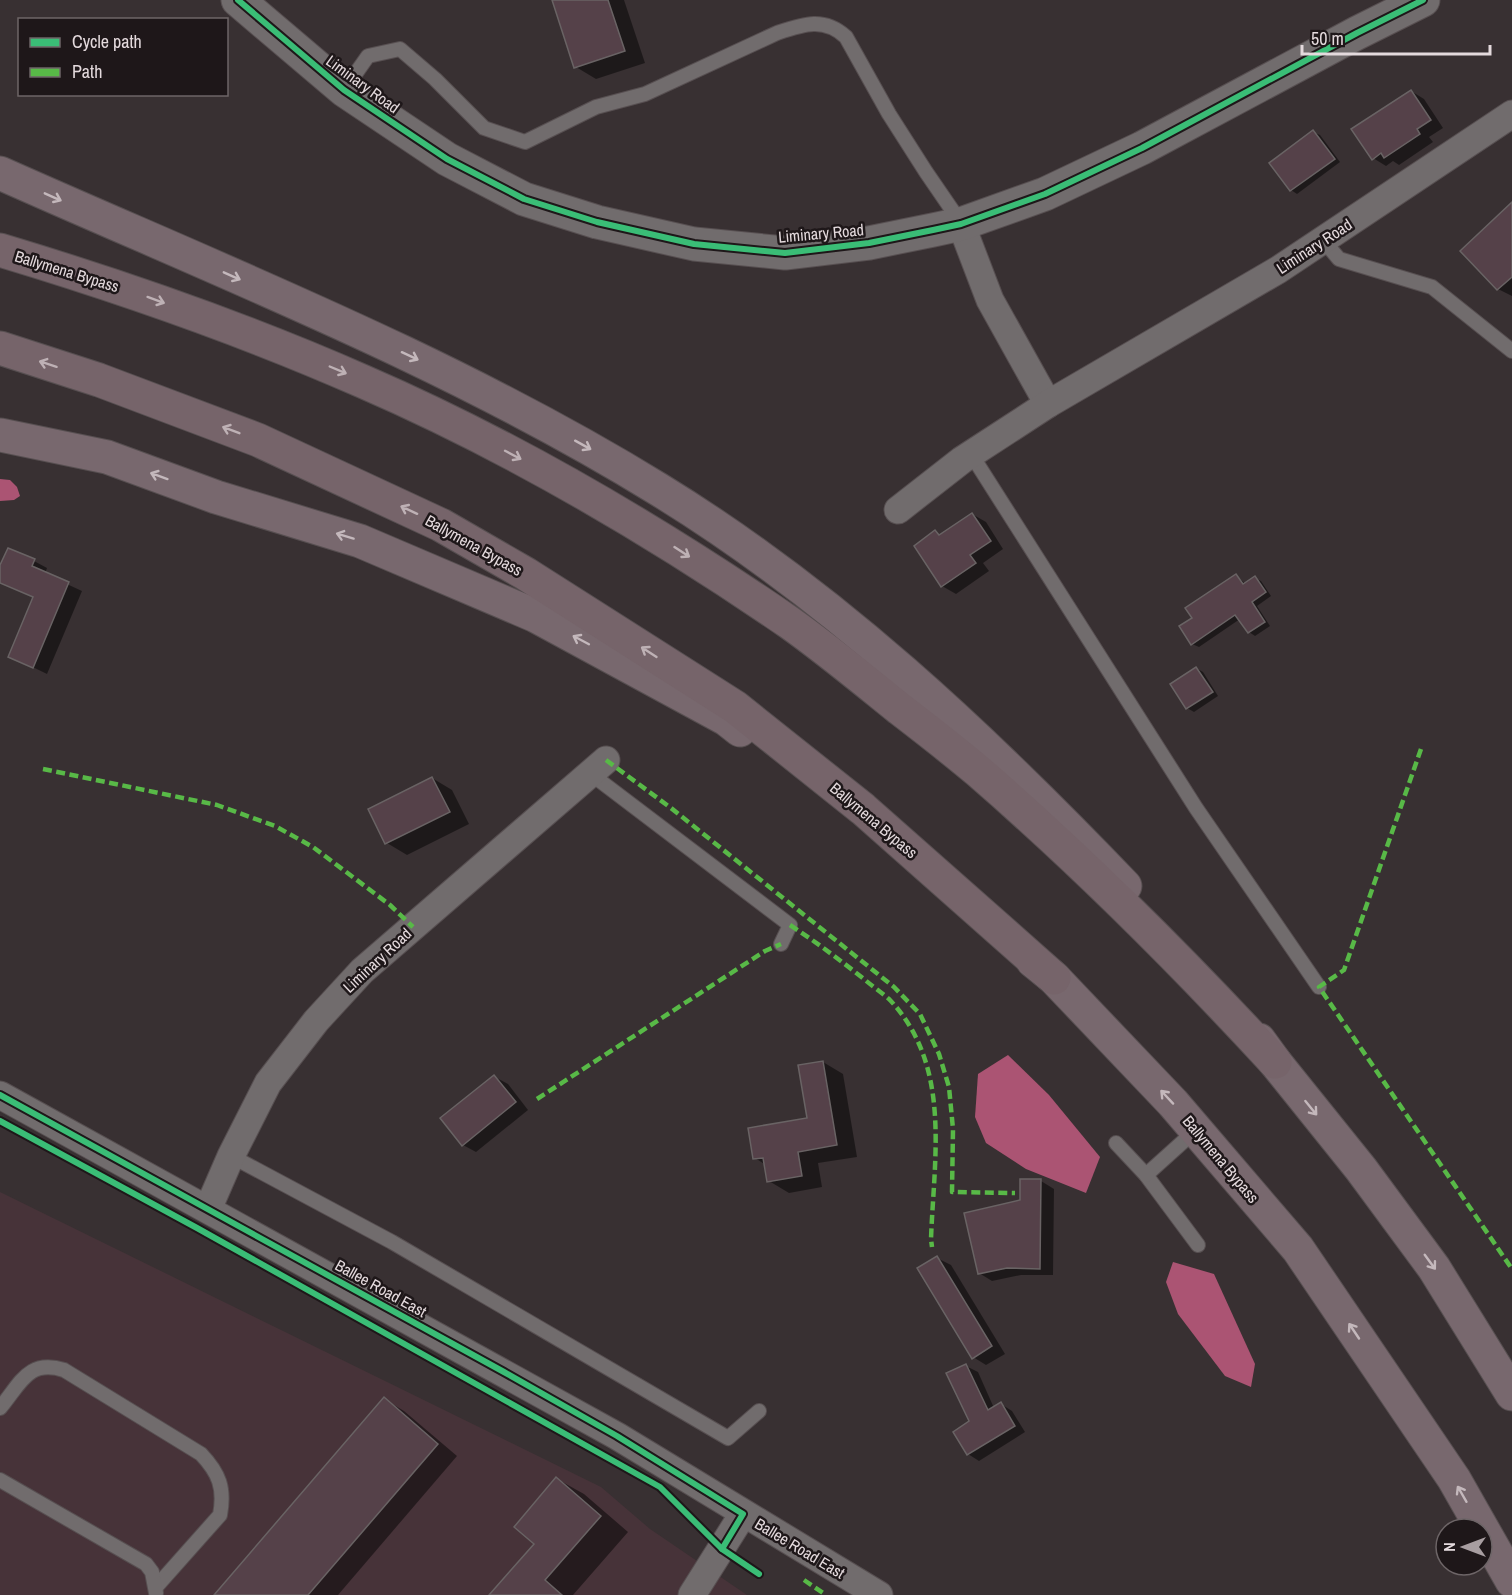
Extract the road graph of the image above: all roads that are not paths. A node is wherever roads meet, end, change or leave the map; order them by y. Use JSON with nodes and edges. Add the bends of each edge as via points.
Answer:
{"nodes":[{"id":1,"x":238,"y":0,"type":"edge"},
{"id":2,"x":1423,"y":0,"type":"edge"},
{"id":3,"x":344,"y":90,"type":"junction"},
{"id":4,"x":1512,"y":114,"type":"edge"},
{"id":5,"x":0,"y":173,"type":"edge"},
{"id":6,"x":961,"y":224,"type":"junction"},
{"id":7,"x":1323,"y":240,"type":"junction"},
{"id":8,"x":0,"y":250,"type":"edge"},
{"id":9,"x":0,"y":348,"type":"edge"},
{"id":10,"x":1512,"y":351,"type":"edge"},
{"id":11,"x":1048,"y":404,"type":"junction"},
{"id":12,"x":0,"y":435,"type":"edge"},
{"id":13,"x":971,"y":454,"type":"junction"},
{"id":14,"x":898,"y":510,"type":"dead end"},
{"id":15,"x":599,"y":767,"type":"joint"},
{"id":16,"x":781,"y":944,"type":"dead end"},
{"id":17,"x":1054,"y":978,"type":"junction"},
{"id":18,"x":1319,"y":987,"type":"dead end"},
{"id":19,"x":1275,"y":1062,"type":"junction"},
{"id":20,"x":0,"y":1095,"type":"edge"},
{"id":21,"x":1196,"y":1130,"type":"junction"},
{"id":22,"x":1116,"y":1143,"type":"dead end"},
{"id":23,"x":231,"y":1156,"type":"junction"},
{"id":24,"x":1146,"y":1175,"type":"junction"},
{"id":25,"x":208,"y":1209,"type":"junction"},
{"id":26,"x":1198,"y":1245,"type":"dead end"},
{"id":27,"x":1512,"y":1394,"type":"edge"},
{"id":28,"x":0,"y":1408,"type":"edge"},
{"id":29,"x":759,"y":1411,"type":"dead end"},
{"id":30,"x":0,"y":1480,"type":"edge"},
{"id":31,"x":743,"y":1514,"type":"junction"},
{"id":32,"x":1512,"y":1581,"type":"edge"},
{"id":33,"x":156,"y":1591,"type":"edge"},
{"id":34,"x":692,"y":1595,"type":"edge"},
{"id":35,"x":879,"y":1595,"type":"edge"}],
"edges":[{"from":1,"to":3,"type":"street","name":"Liminary Road"},
{"from":2,"to":6,"type":"street","name":"Liminary Road","via":[[1142,148],[1045,194]]},
{"from":3,"to":6,"type":"street","name":"Liminary Road","via":[[447,159],[524,199],[597,222],[694,244],[785,253],[868,243]]},
{"from":3,"to":6,"type":"lane","via":[[368,56],[400,49],[484,128],[525,142],[596,107],[645,94],[777,33],[800,25],[836,27],[846,37],[889,114]]},
{"from":4,"to":7,"type":"street","name":"Liminary Road"},
{"from":5,"to":19,"type":"highway","one_way":true,"via":[[360,333],[500,400],[660,490],[732,537],[872,645],[1008,766],[1227,994]]},
{"from":6,"to":11,"type":"street","via":[[990,300]]},
{"from":7,"to":10,"type":"lane","via":[[1339,259],[1432,287]]},
{"from":7,"to":11,"type":"street","name":"Liminary Road"},
{"from":8,"to":19,"type":"highway","name":"Ballymena Bypass","one_way":true,"via":[[101,280],[273,343],[365,382],[554,477],[677,548],[794,626],[975,769],[1057,841],[1199,980]]},
{"from":17,"to":9,"type":"highway","name":"Ballymena Bypass","one_way":true,"via":[[863,809],[735,707],[526,574],[441,525],[258,440],[99,380]]},
{"from":11,"to":13,"type":"street","name":"Liminary Road"},
{"from":17,"to":12,"type":"highway","one_way":true,"via":[[726,719],[536,616],[360,541],[216,497],[107,458]]},
{"from":13,"to":14,"type":"street","name":"Liminary Road"},
{"from":13,"to":18,"type":"lane","via":[[1196,808]]},
{"from":15,"to":16,"type":"lane","via":[[790,925]]},
{"from":15,"to":23,"type":"street","name":"Liminary Road","via":[[362,971],[268,1083]]},
{"from":21,"to":17,"type":"highway","name":"Ballymena Bypass","one_way":true},
{"from":19,"to":27,"type":"highway","name":"Ballymena Bypass","one_way":true,"via":[[1434,1268]]},
{"from":20,"to":25,"type":"street","name":"Ballee Road East"},
{"from":21,"to":24,"type":"lane"},
{"from":32,"to":21,"type":"highway","name":"Ballymena Bypass","one_way":true,"via":[[1454,1479],[1298,1249]]},
{"from":22,"to":24,"type":"lane"},
{"from":23,"to":25,"type":"street","name":"Liminary Road"},
{"from":23,"to":29,"type":"lane","via":[[392,1242],[728,1438]]},
{"from":24,"to":26,"type":"lane"},
{"from":25,"to":31,"type":"street","name":"Ballee Road East","via":[[617,1436]]},
{"from":28,"to":33,"type":"lane","via":[[30,1370],[53,1366],[201,1454],[213,1467],[223,1499],[220,1515]]},
{"from":30,"to":33,"type":"lane","via":[[146,1564]]},
{"from":31,"to":34,"type":"street"},
{"from":31,"to":35,"type":"street","name":"Ballee Road East"}]}
